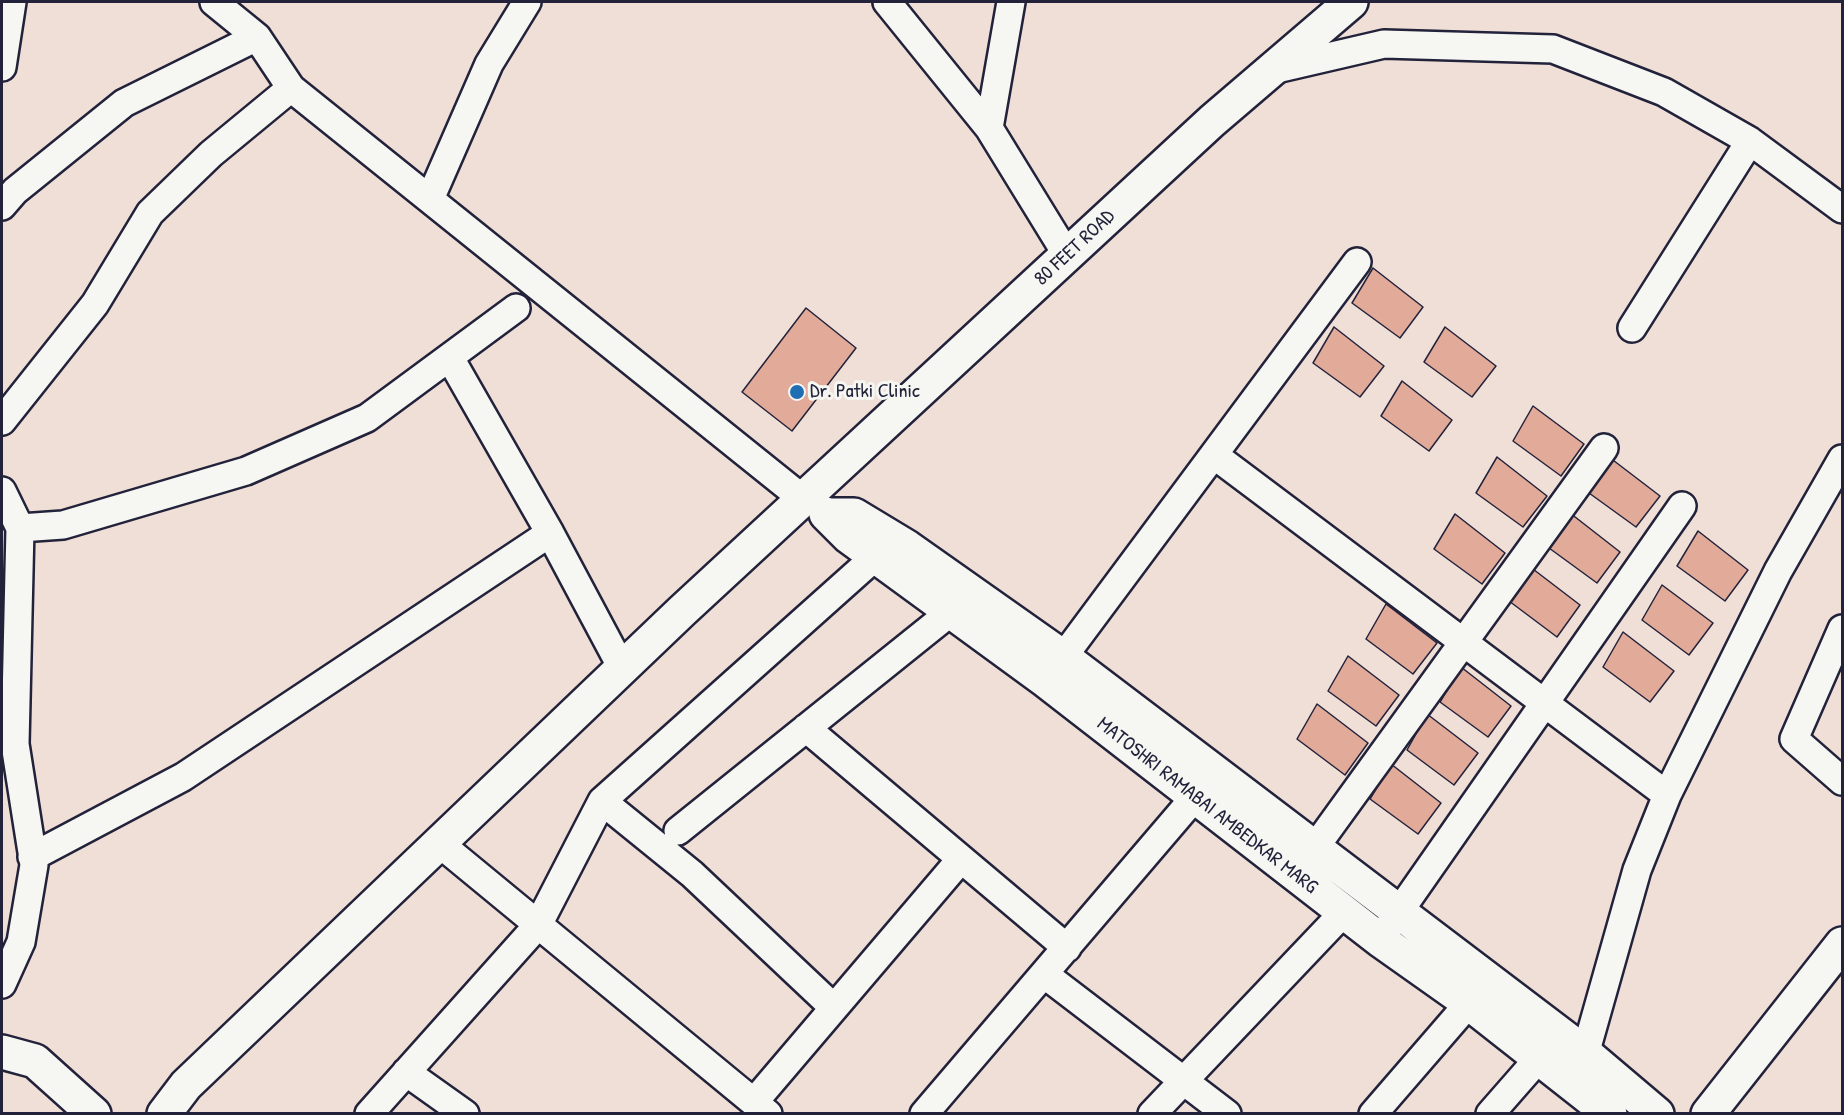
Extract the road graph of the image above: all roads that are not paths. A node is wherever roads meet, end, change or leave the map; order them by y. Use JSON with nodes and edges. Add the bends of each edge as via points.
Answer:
{"nodes":[{"id":1,"x":12,"y":2,"type":"edge"},
{"id":2,"x":214,"y":2,"type":"edge"},
{"id":3,"x":527,"y":2,"type":"edge"},
{"id":4,"x":887,"y":2,"type":"edge"},
{"id":5,"x":1011,"y":2,"type":"edge"},
{"id":6,"x":1351,"y":2,"type":"edge"},
{"id":7,"x":257,"y":37,"type":"junction"},
{"id":8,"x":2,"y":67,"type":"edge"},
{"id":9,"x":1272,"y":69,"type":"junction"},
{"id":10,"x":291,"y":88,"type":"junction"},
{"id":11,"x":989,"y":128,"type":"junction"},
{"id":12,"x":1750,"y":141,"type":"junction"},
{"id":13,"x":430,"y":200,"type":"junction"},
{"id":14,"x":2,"y":206,"type":"edge"},
{"id":15,"x":1842,"y":208,"type":"edge"},
{"id":16,"x":1067,"y":255,"type":"junction"},
{"id":17,"x":1357,"y":262,"type":"dead end"},
{"id":18,"x":516,"y":308,"type":"dead end"},
{"id":19,"x":1632,"y":328,"type":"dead end"},
{"id":20,"x":450,"y":358,"type":"junction"},
{"id":21,"x":2,"y":421,"type":"edge"},
{"id":22,"x":1604,"y":448,"type":"dead end"},
{"id":23,"x":1214,"y":455,"type":"junction"},
{"id":24,"x":1842,"y":459,"type":"edge"},
{"id":25,"x":2,"y":491,"type":"edge"},
{"id":26,"x":1682,"y":506,"type":"dead end"},
{"id":27,"x":815,"y":507,"type":"junction"},
{"id":28,"x":20,"y":528,"type":"junction"},
{"id":29,"x":550,"y":533,"type":"junction"},
{"id":30,"x":875,"y":557,"type":"junction"},
{"id":31,"x":952,"y":611,"type":"junction"},
{"id":32,"x":1842,"y":629,"type":"edge"},
{"id":33,"x":1465,"y":643,"type":"junction"},
{"id":34,"x":622,"y":668,"type":"junction"},
{"id":35,"x":1055,"y":669,"type":"junction"},
{"id":36,"x":1545,"y":703,"type":"junction"},
{"id":37,"x":806,"y":728,"type":"junction"},
{"id":38,"x":1842,"y":781,"type":"edge"},
{"id":39,"x":1667,"y":795,"type":"junction"},
{"id":40,"x":1194,"y":798,"type":"junction"},
{"id":41,"x":602,"y":801,"type":"junction"},
{"id":42,"x":678,"y":831,"type":"dead end"},
{"id":43,"x":439,"y":843,"type":"junction"},
{"id":44,"x":1316,"y":847,"type":"junction"},
{"id":45,"x":32,"y":857,"type":"junction"},
{"id":46,"x":961,"y":859,"type":"junction"},
{"id":47,"x":1295,"y":875,"type":"junction"},
{"id":48,"x":1344,"y":912,"type":"junction"},
{"id":49,"x":1398,"y":913,"type":"junction"},
{"id":50,"x":538,"y":925,"type":"junction"},
{"id":51,"x":1380,"y":940,"type":"junction"},
{"id":52,"x":1067,"y":948,"type":"junction"},
{"id":53,"x":1840,"y":953,"type":"edge"},
{"id":54,"x":1044,"y":975,"type":"junction"},
{"id":55,"x":2,"y":984,"type":"edge"},
{"id":56,"x":1469,"y":1003,"type":"junction"},
{"id":57,"x":833,"y":1007,"type":"junction"},
{"id":58,"x":2,"y":1052,"type":"edge"},
{"id":59,"x":1585,"y":1053,"type":"junction"},
{"id":60,"x":1539,"y":1058,"type":"junction"},
{"id":61,"x":406,"y":1072,"type":"junction"},
{"id":62,"x":1182,"y":1080,"type":"junction"},
{"id":63,"x":1576,"y":1085,"type":"junction"},
{"id":64,"x":761,"y":1108,"type":"edge"},
{"id":65,"x":94,"y":1113,"type":"edge"},
{"id":66,"x":164,"y":1113,"type":"edge"},
{"id":67,"x":369,"y":1113,"type":"edge"},
{"id":68,"x":465,"y":1113,"type":"edge"},
{"id":69,"x":924,"y":1113,"type":"edge"},
{"id":70,"x":1152,"y":1113,"type":"edge"},
{"id":71,"x":1227,"y":1113,"type":"edge"},
{"id":72,"x":1373,"y":1113,"type":"edge"},
{"id":73,"x":1490,"y":1113,"type":"edge"},
{"id":74,"x":1610,"y":1113,"type":"edge"},
{"id":75,"x":1657,"y":1113,"type":"edge"},
{"id":76,"x":1708,"y":1113,"type":"edge"}],
"edges":[{"from":1,"to":8,"type":"street"},
{"from":2,"to":7,"type":"street"},
{"from":3,"to":13,"type":"street","via":[[489,64]]},
{"from":4,"to":11,"type":"street"},
{"from":5,"to":11,"type":"street"},
{"from":6,"to":9,"type":"street","name":"80 FEET ROAD"},
{"from":7,"to":10,"type":"street"},
{"from":7,"to":14,"type":"street","via":[[124,103],[15,191]]},
{"from":9,"to":12,"type":"street","via":[[1384,44],[1553,48],[1664,92]]},
{"from":9,"to":16,"type":"street","name":"80 FEET ROAD"},
{"from":10,"to":13,"type":"street"},
{"from":10,"to":21,"type":"street","via":[[211,154],[150,213],[96,304]]},
{"from":11,"to":16,"type":"street"},
{"from":12,"to":15,"type":"street"},
{"from":12,"to":19,"type":"street"},
{"from":13,"to":27,"type":"street"},
{"from":16,"to":27,"type":"street","name":"80 FEET ROAD"},
{"from":17,"to":23,"type":"street"},
{"from":18,"to":20,"type":"street"},
{"from":20,"to":28,"type":"street","via":[[367,418],[246,471],[63,525]]},
{"from":20,"to":29,"type":"street"},
{"from":22,"to":33,"type":"street"},
{"from":23,"to":33,"type":"street"},
{"from":23,"to":35,"type":"street"},
{"from":24,"to":39,"type":"street","via":[[1778,571]]},
{"from":25,"to":28,"type":"street"},
{"from":26,"to":36,"type":"street"},
{"from":27,"to":30,"type":"street","name":"MATOSHRI RAMABAI AMBEDKAR MARG"},
{"from":27,"to":34,"type":"street","name":"80 FEET ROAD"},
{"from":27,"to":35,"type":"street","via":[[854,515],[907,547]]},
{"from":28,"to":45,"type":"street","via":[[15,744]]},
{"from":29,"to":34,"type":"street"},
{"from":29,"to":45,"type":"street","via":[[183,777]]},
{"from":30,"to":31,"type":"street","name":"MATOSHRI RAMABAI AMBEDKAR MARG"},
{"from":30,"to":41,"type":"street"},
{"from":31,"to":35,"type":"street","name":"MATOSHRI RAMABAI AMBEDKAR MARG"},
{"from":31,"to":37,"type":"street"},
{"from":32,"to":38,"type":"street","via":[[1794,739]]},
{"from":33,"to":36,"type":"street"},
{"from":33,"to":44,"type":"street"},
{"from":34,"to":43,"type":"street","name":"80 FEET ROAD"},
{"from":35,"to":40,"type":"street","name":"MATOSHRI RAMABAI AMBEDKAR MARG"},
{"from":35,"to":44,"type":"street"},
{"from":36,"to":39,"type":"street"},
{"from":36,"to":49,"type":"street"},
{"from":37,"to":42,"type":"street"},
{"from":37,"to":46,"type":"street"},
{"from":39,"to":59,"type":"street","via":[[1637,870]]},
{"from":40,"to":47,"type":"street","name":"MATOSHRI RAMABAI AMBEDKAR MARG"},
{"from":40,"to":52,"type":"street"},
{"from":41,"to":50,"type":"street"},
{"from":41,"to":57,"type":"street","via":[[692,874]]},
{"from":43,"to":50,"type":"street"},
{"from":43,"to":66,"type":"street","name":"80 FEET ROAD","via":[[186,1085]]},
{"from":44,"to":47,"type":"street"},
{"from":44,"to":49,"type":"street"},
{"from":45,"to":55,"type":"street","via":[[34,865],[21,942]]},
{"from":46,"to":52,"type":"street"},
{"from":46,"to":57,"type":"street"},
{"from":47,"to":48,"type":"street","name":"MATOSHRI RAMABAI AMBEDKAR MARG"},
{"from":48,"to":51,"type":"street","name":"MATOSHRI RAMABAI AMBEDKAR MARG"},
{"from":48,"to":62,"type":"street"},
{"from":49,"to":51,"type":"street"},
{"from":49,"to":59,"type":"street"},
{"from":50,"to":61,"type":"street"},
{"from":50,"to":64,"type":"street"},
{"from":51,"to":56,"type":"street","name":"MATOSHRI RAMABAI AMBEDKAR MARG"},
{"from":52,"to":54,"type":"street"},
{"from":53,"to":76,"type":"street"},
{"from":54,"to":62,"type":"street"},
{"from":54,"to":69,"type":"street"},
{"from":56,"to":60,"type":"street","name":"MATOSHRI RAMABAI AMBEDKAR MARG"},
{"from":56,"to":72,"type":"street"},
{"from":57,"to":64,"type":"street"},
{"from":58,"to":65,"type":"street","via":[[35,1061]]},
{"from":59,"to":63,"type":"street"},
{"from":59,"to":75,"type":"street"},
{"from":60,"to":63,"type":"street","name":"MATOSHRI RAMABAI AMBEDKAR MARG"},
{"from":60,"to":73,"type":"street"},
{"from":61,"to":67,"type":"street"},
{"from":61,"to":68,"type":"street"},
{"from":62,"to":70,"type":"street"},
{"from":62,"to":71,"type":"street"},
{"from":63,"to":74,"type":"street","name":"MATOSHRI RAMABAI AMBEDKAR MARG"}]}
